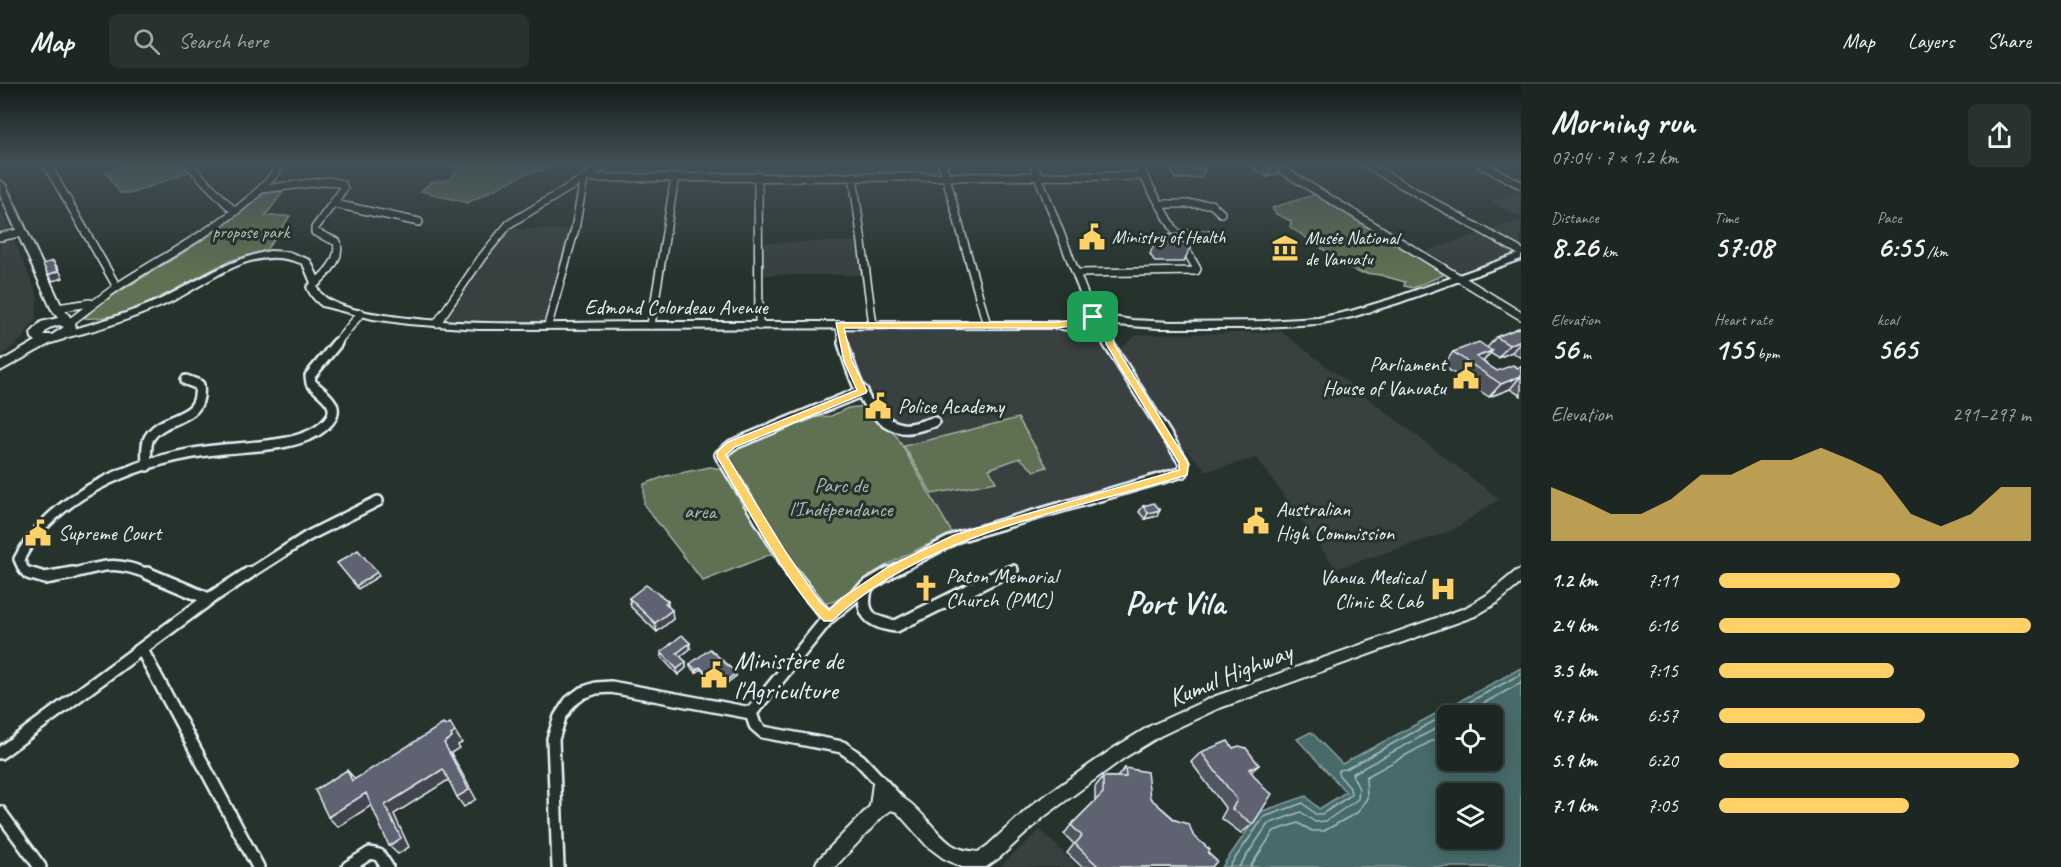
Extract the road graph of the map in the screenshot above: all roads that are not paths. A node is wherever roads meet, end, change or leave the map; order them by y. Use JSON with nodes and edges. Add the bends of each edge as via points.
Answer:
{"nodes":[{"id":1,"x":7,"y":200,"type":"edge"},
{"id":2,"x":67,"y":200,"type":"edge"},
{"id":3,"x":223,"y":200,"type":"edge"},
{"id":4,"x":249,"y":200,"type":"edge"},
{"id":5,"x":337,"y":200,"type":"edge"},
{"id":6,"x":550,"y":200,"type":"edge"},
{"id":7,"x":580,"y":200,"type":"edge"},
{"id":8,"x":671,"y":200,"type":"edge"},
{"id":9,"x":758,"y":200,"type":"edge"},
{"id":10,"x":856,"y":200,"type":"edge"},
{"id":11,"x":952,"y":200,"type":"edge"},
{"id":12,"x":1048,"y":200,"type":"edge"},
{"id":13,"x":1156,"y":200,"type":"edge"},
{"id":14,"x":1330,"y":200,"type":"edge"},
{"id":15,"x":1427,"y":200,"type":"edge"},
{"id":16,"x":334,"y":204,"type":"junction"},
{"id":17,"x":1159,"y":204,"type":"junction"},
{"id":18,"x":234,"y":211,"type":"junction"},
{"id":19,"x":1221,"y":213,"type":"dead end"},
{"id":20,"x":419,"y":222,"type":"dead end"},
{"id":21,"x":23,"y":232,"type":"junction"},
{"id":22,"x":1176,"y":234,"type":"junction"},
{"id":23,"x":1220,"y":235,"type":"dead end"},
{"id":24,"x":0,"y":237,"type":"edge"},
{"id":25,"x":1521,"y":254,"type":"edge"},
{"id":26,"x":1078,"y":273,"type":"junction"},
{"id":27,"x":1457,"y":278,"type":"junction"},
{"id":28,"x":316,"y":283,"type":"junction"},
{"id":29,"x":117,"y":286,"type":"junction"},
{"id":30,"x":49,"y":290,"type":"junction"},
{"id":31,"x":96,"y":302,"type":"junction"},
{"id":32,"x":361,"y":313,"type":"junction"},
{"id":33,"x":1521,"y":316,"type":"edge"},
{"id":34,"x":65,"y":319,"type":"junction"},
{"id":35,"x":120,"y":320,"type":"junction"},
{"id":36,"x":437,"y":323,"type":"junction"},
{"id":37,"x":548,"y":325,"type":"junction"},
{"id":38,"x":651,"y":325,"type":"junction"},
{"id":39,"x":839,"y":325,"type":"junction"},
{"id":40,"x":873,"y":325,"type":"junction"},
{"id":41,"x":987,"y":325,"type":"junction"},
{"id":42,"x":759,"y":326,"type":"junction"},
{"id":43,"x":1100,"y":326,"type":"junction"},
{"id":44,"x":39,"y":331,"type":"junction"},
{"id":45,"x":55,"y":337,"type":"junction"},
{"id":46,"x":0,"y":367,"type":"edge"},
{"id":47,"x":186,"y":380,"type":"dead end"},
{"id":48,"x":862,"y":391,"type":"junction"},
{"id":49,"x":934,"y":422,"type":"dead end"},
{"id":50,"x":147,"y":466,"type":"junction"},
{"id":51,"x":378,"y":501,"type":"dead end"},
{"id":52,"x":1013,"y":570,"type":"dead end"},
{"id":53,"x":1521,"y":575,"type":"edge"},
{"id":54,"x":867,"y":586,"type":"junction"},
{"id":55,"x":209,"y":599,"type":"junction"},
{"id":56,"x":828,"y":618,"type":"junction"},
{"id":57,"x":142,"y":650,"type":"junction"},
{"id":58,"x":751,"y":713,"type":"junction"},
{"id":59,"x":0,"y":753,"type":"edge"},
{"id":60,"x":877,"y":783,"type":"junction"},
{"id":61,"x":895,"y":803,"type":"junction"},
{"id":62,"x":876,"y":811,"type":"junction"},
{"id":63,"x":0,"y":812,"type":"edge"},
{"id":64,"x":948,"y":860,"type":"edge"},
{"id":65,"x":975,"y":864,"type":"edge"},
{"id":66,"x":40,"y":867,"type":"edge"},
{"id":67,"x":258,"y":867,"type":"edge"},
{"id":68,"x":348,"y":867,"type":"edge"},
{"id":69,"x":387,"y":867,"type":"edge"},
{"id":70,"x":558,"y":867,"type":"edge"},
{"id":71,"x":823,"y":867,"type":"edge"}],
"edges":[{"from":1,"to":21,"type":"main road"},
{"from":2,"to":29,"type":"street"},
{"from":3,"to":18,"type":"street"},
{"from":4,"to":18,"type":"street"},
{"from":5,"to":16,"type":"street"},
{"from":6,"to":36,"type":"street","via":[[504,229]]},
{"from":7,"to":37,"type":"street"},
{"from":8,"to":38,"type":"street"},
{"from":9,"to":42,"type":"street"},
{"from":10,"to":40,"type":"street"},
{"from":11,"to":41,"type":"street"},
{"from":12,"to":26,"type":"street"},
{"from":13,"to":17,"type":"street"},
{"from":14,"to":27,"type":"street"},
{"from":15,"to":25,"type":"street"},
{"from":16,"to":20,"type":"street"},
{"from":16,"to":28,"type":"street","via":[[315,232],[337,242],[339,250],[331,269]]},
{"from":17,"to":19,"type":"street","via":[[1211,204]]},
{"from":17,"to":22,"type":"street"},
{"from":18,"to":29,"type":"street","via":[[176,252]]},
{"from":21,"to":24,"type":"street"},
{"from":21,"to":30,"type":"main road"},
{"from":22,"to":23,"type":"street"},
{"from":22,"to":26,"type":"street","via":[[1196,271]]},
{"from":25,"to":27,"type":"street","name":"Edmond Colordeau Avenue"},
{"from":26,"to":43,"type":"street"},
{"from":27,"to":33,"type":"street"},
{"from":27,"to":43,"type":"street","name":"Edmond Colordeau Avenue","via":[[1334,318],[1282,324]]},
{"from":28,"to":32,"type":"street","name":"Edmond Colordeau Avenue","via":[[312,287],[321,301]]},
{"from":28,"to":35,"type":"street","via":[[307,262],[298,256],[270,253],[239,262]]},
{"from":29,"to":31,"type":"street"},
{"from":30,"to":34,"type":"main road"},
{"from":30,"to":44,"type":"main road","via":[[48,312]]},
{"from":31,"to":34,"type":"street"},
{"from":31,"to":34,"type":"street"},
{"from":32,"to":36,"type":"street","name":"Edmond Colordeau Avenue"},
{"from":32,"to":50,"type":"street","via":[[310,376],[311,383],[333,404],[331,419],[322,429],[294,439],[195,452]]},
{"from":34,"to":35,"type":"street"},
{"from":34,"to":44,"type":"main road"},
{"from":34,"to":45,"type":"main road"},
{"from":35,"to":45,"type":"street"},
{"from":36,"to":37,"type":"street","name":"Edmond Colordeau Avenue"},
{"from":37,"to":38,"type":"street","name":"Edmond Colordeau Avenue"},
{"from":38,"to":42,"type":"street","name":"Edmond Colordeau Avenue"},
{"from":39,"to":40,"type":"street","name":"Edmond Colordeau Avenue"},
{"from":39,"to":42,"type":"street","name":"Edmond Colordeau Avenue"},
{"from":39,"to":48,"type":"street","via":[[848,361]]},
{"from":40,"to":41,"type":"street","name":"Edmond Colordeau Avenue"},
{"from":41,"to":43,"type":"street","name":"Edmond Colordeau Avenue"},
{"from":43,"to":54,"type":"street","via":[[1184,463],[1183,472],[958,537]]},
{"from":44,"to":45,"type":"main road","via":[[41,339]]},
{"from":44,"to":46,"type":"main road"},
{"from":45,"to":46,"type":"main road"},
{"from":47,"to":50,"type":"street","via":[[199,385],[201,397],[185,416],[152,434]]},
{"from":48,"to":49,"type":"street","via":[[882,421],[905,428]]},
{"from":48,"to":56,"type":"street","via":[[732,445],[720,455]]},
{"from":50,"to":55,"type":"street","via":[[102,485],[45,521],[27,541],[20,564],[25,571],[47,579],[118,564]]},
{"from":51,"to":55,"type":"street","via":[[308,536]]},
{"from":52,"to":54,"type":"street","via":[[896,626],[879,624],[867,615],[863,599]]},
{"from":53,"to":65,"type":"street","name":"Kumul Highway","via":[[1470,612],[1213,704],[1155,731],[1039,810]]},
{"from":54,"to":56,"type":"street"},
{"from":55,"to":57,"type":"street"},
{"from":56,"to":58,"type":"street"},
{"from":57,"to":59,"type":"street"},
{"from":57,"to":67,"type":"street"},
{"from":58,"to":60,"type":"street","via":[[754,725],[762,732],[842,747],[854,754]]},
{"from":58,"to":70,"type":"street","via":[[615,685],[591,689],[570,702],[553,739]]},
{"from":60,"to":61,"type":"street"},
{"from":60,"to":62,"type":"street","via":[[880,799]]},
{"from":61,"to":62,"type":"street","via":[[885,803]]},
{"from":61,"to":64,"type":"street"},
{"from":62,"to":71,"type":"street"},
{"from":63,"to":66,"type":"street"},
{"from":64,"to":65,"type":"street"},
{"from":68,"to":69,"type":"street","via":[[370,853],[379,855]]}]}
